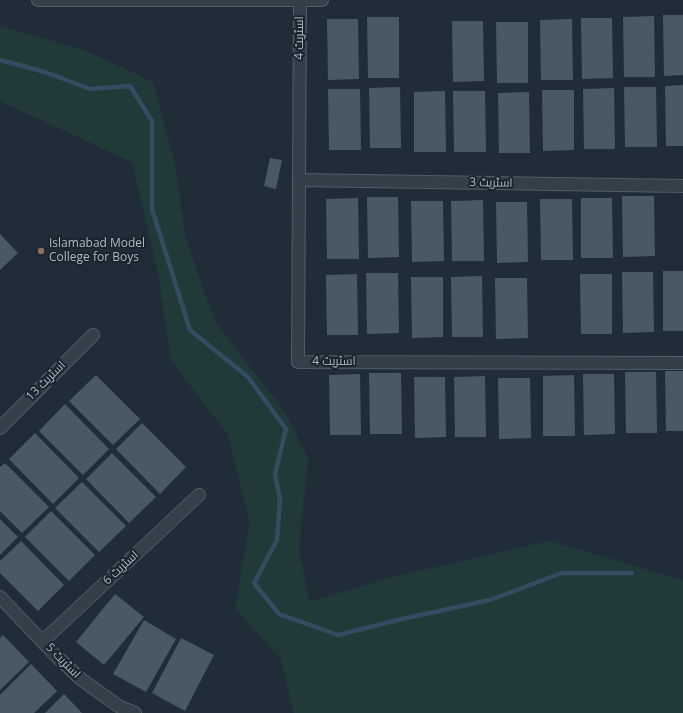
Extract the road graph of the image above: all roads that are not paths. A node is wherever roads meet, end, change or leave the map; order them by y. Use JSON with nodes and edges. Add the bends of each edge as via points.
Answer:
{"nodes":[{"id":1,"x":38,"y":0,"type":"edge"},
{"id":2,"x":300,"y":0,"type":"edge"},
{"id":3,"x":322,"y":0,"type":"edge"},
{"id":4,"x":300,"y":180,"type":"junction"},
{"id":5,"x":683,"y":186,"type":"edge"},
{"id":6,"x":93,"y":335,"type":"dead end"},
{"id":7,"x":683,"y":363,"type":"edge"},
{"id":8,"x":0,"y":428,"type":"edge"},
{"id":9,"x":199,"y":495,"type":"dead end"},
{"id":10,"x":0,"y":597,"type":"edge"},
{"id":11,"x":43,"y":641,"type":"junction"},
{"id":12,"x":134,"y":713,"type":"edge"}],
"edges":[{"from":1,"to":2,"type":"street"},
{"from":2,"to":3,"type":"street"},
{"from":2,"to":4,"type":"street","name":"اسٹریٹ 4"},
{"from":4,"to":5,"type":"street","name":"اسٹریٹ 3"},
{"from":4,"to":7,"type":"street","name":"اسٹریٹ 4","via":[[298,362]]},
{"from":6,"to":8,"type":"street","name":"اسٹریٹ 13"},
{"from":9,"to":11,"type":"street","name":"اسٹریٹ 6"},
{"from":10,"to":11,"type":"street","name":"اسٹریٹ 5"},
{"from":11,"to":12,"type":"street","name":"اسٹریٹ 5","via":[[82,680],[120,707]]}]}
